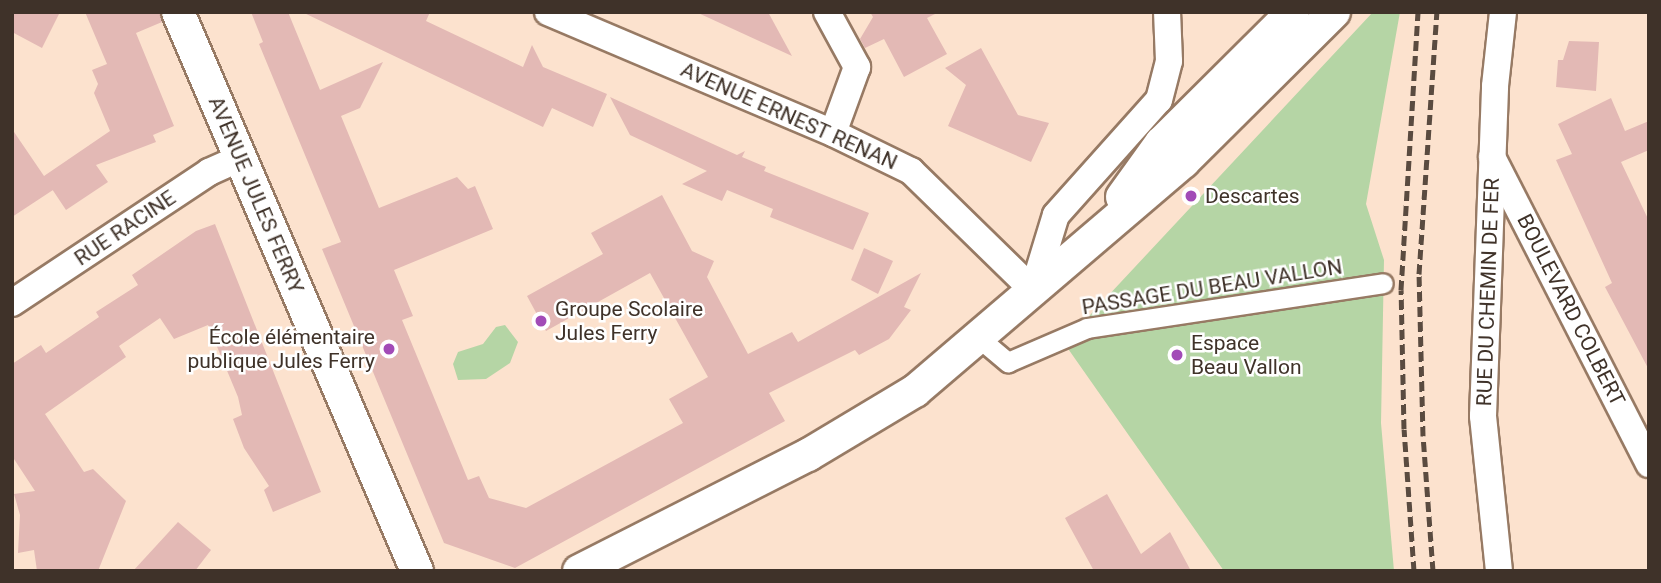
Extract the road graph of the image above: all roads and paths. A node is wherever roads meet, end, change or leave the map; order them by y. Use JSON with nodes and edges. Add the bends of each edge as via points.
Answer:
{"nodes":[{"id":1,"x":178,"y":12,"type":"edge"},
{"id":2,"x":548,"y":12,"type":"edge"},
{"id":3,"x":827,"y":12,"type":"edge"},
{"id":4,"x":1167,"y":12,"type":"edge"},
{"id":5,"x":1293,"y":12,"type":"edge"},
{"id":6,"x":1334,"y":12,"type":"edge"},
{"id":7,"x":1503,"y":12,"type":"edge"},
{"id":8,"x":833,"y":133,"type":"junction"},
{"id":9,"x":240,"y":158,"type":"junction"},
{"id":10,"x":1492,"y":158,"type":"junction"},
{"id":11,"x":1099,"y":229,"type":"junction"},
{"id":12,"x":1383,"y":283,"type":"dead end"},
{"id":13,"x":1033,"y":290,"type":"junction"},
{"id":14,"x":12,"y":303,"type":"edge"},
{"id":15,"x":979,"y":338,"type":"junction"},
{"id":16,"x":1649,"y":464,"type":"edge"},
{"id":17,"x":416,"y":571,"type":"edge"},
{"id":18,"x":579,"y":571,"type":"edge"},
{"id":19,"x":1499,"y":571,"type":"edge"}],
"edges":[{"from":1,"to":9,"type":"street","name":"AVENUE JULES FERRY"},
{"from":2,"to":8,"type":"street","name":"AVENUE ERNEST RENAN"},
{"from":3,"to":8,"type":"street","via":[[857,67]]},
{"from":4,"to":13,"type":"street","via":[[1169,61],[1159,100],[1056,215]]},
{"from":5,"to":11,"type":"street","via":[[1161,142]]},
{"from":6,"to":11,"type":"street","via":[[1183,162]]},
{"from":7,"to":10,"type":"street","name":"RUE DU CHEMIN DE FER"},
{"from":8,"to":13,"type":"street","name":"AVENUE ERNEST RENAN","via":[[911,172]]},
{"from":9,"to":14,"type":"street","name":"RUE RACINE","via":[[209,172]]},
{"from":9,"to":17,"type":"street","name":"AVENUE JULES FERRY"},
{"from":10,"to":16,"type":"street","name":"BOULEVARD COLBERT"},
{"from":10,"to":19,"type":"street","name":"RUE DU CHEMIN DE FER","via":[[1483,416]]},
{"from":11,"to":13,"type":"street"},
{"from":12,"to":15,"type":"street","name":"PASSAGE DU BEAU VALLON","via":[[1087,328],[1008,362]]},
{"from":13,"to":15,"type":"street"},
{"from":15,"to":18,"type":"street","via":[[878,415]]}]}
